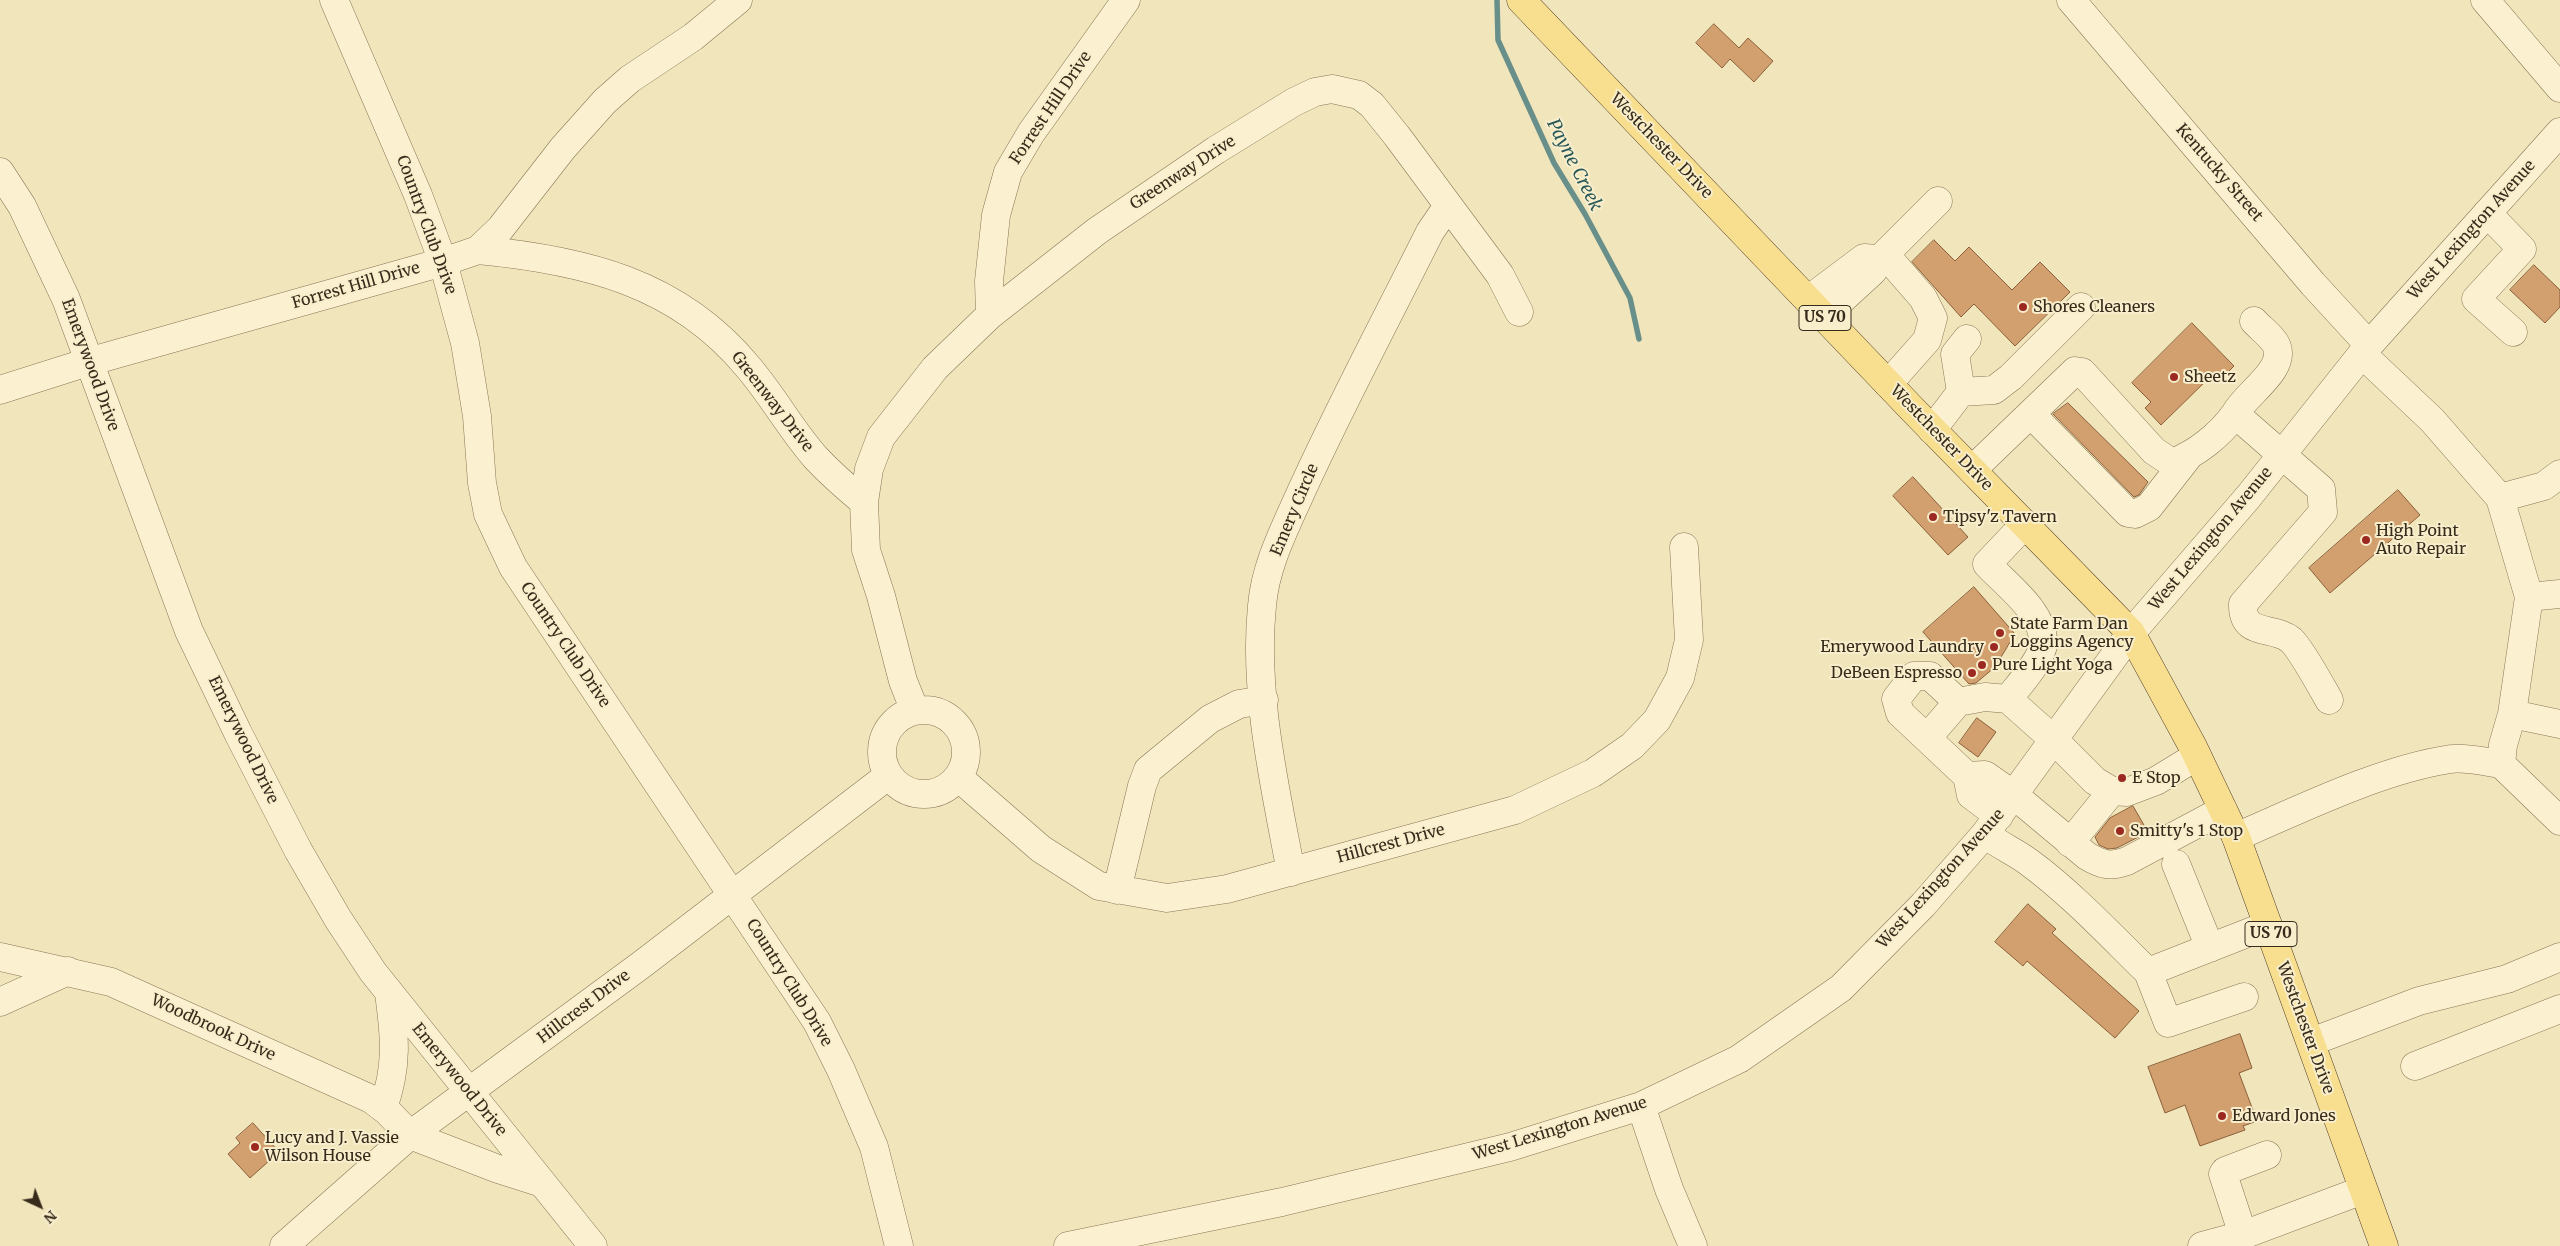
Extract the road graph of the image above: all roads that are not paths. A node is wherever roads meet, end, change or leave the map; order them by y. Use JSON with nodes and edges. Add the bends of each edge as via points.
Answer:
{"nodes":[{"id":1,"x":334,"y":0,"type":"edge"},
{"id":2,"x":738,"y":0,"type":"edge"},
{"id":3,"x":1126,"y":0,"type":"edge"},
{"id":4,"x":1521,"y":0,"type":"edge"},
{"id":5,"x":2071,"y":0,"type":"edge"},
{"id":6,"x":2485,"y":0,"type":"edge"},
{"id":7,"x":2560,"y":88,"type":"edge"},
{"id":8,"x":2560,"y":132,"type":"edge"},
{"id":9,"x":0,"y":172,"type":"edge"},
{"id":10,"x":1938,"y":201,"type":"dead end"},
{"id":11,"x":1448,"y":207,"type":"junction"},
{"id":12,"x":2487,"y":213,"type":"junction"},
{"id":13,"x":478,"y":250,"type":"junction"},
{"id":14,"x":1879,"y":258,"type":"junction"},
{"id":15,"x":443,"y":262,"type":"junction"},
{"id":16,"x":2081,"y":307,"type":"dead end"},
{"id":17,"x":1816,"y":308,"type":"junction"},
{"id":18,"x":1519,"y":312,"type":"dead end"},
{"id":19,"x":990,"y":315,"type":"junction"},
{"id":20,"x":2254,"y":321,"type":"dead end"},
{"id":21,"x":2512,"y":332,"type":"dead end"},
{"id":22,"x":1967,"y":339,"type":"dead end"},
{"id":23,"x":2365,"y":350,"type":"junction"},
{"id":24,"x":88,"y":362,"type":"junction"},
{"id":25,"x":1888,"y":384,"type":"junction"},
{"id":26,"x":0,"y":390,"type":"edge"},
{"id":27,"x":1961,"y":392,"type":"junction"},
{"id":28,"x":2031,"y":414,"type":"junction"},
{"id":29,"x":2236,"y":414,"type":"junction"},
{"id":30,"x":1932,"y":430,"type":"junction"},
{"id":31,"x":2281,"y":456,"type":"junction"},
{"id":32,"x":2188,"y":457,"type":"junction"},
{"id":33,"x":1972,"y":470,"type":"junction"},
{"id":34,"x":2560,"y":474,"type":"edge"},
{"id":35,"x":2500,"y":498,"type":"junction"},
{"id":36,"x":864,"y":502,"type":"junction"},
{"id":37,"x":2025,"y":524,"type":"junction"},
{"id":38,"x":1684,"y":547,"type":"dead end"},
{"id":39,"x":2560,"y":594,"type":"edge"},
{"id":40,"x":2528,"y":597,"type":"junction"},
{"id":41,"x":2131,"y":633,"type":"junction"},
{"id":42,"x":2008,"y":698,"type":"junction"},
{"id":43,"x":1264,"y":700,"type":"junction"},
{"id":44,"x":2330,"y":700,"type":"dead end"},
{"id":45,"x":1958,"y":702,"type":"junction"},
{"id":46,"x":915,"y":711,"type":"junction"},
{"id":47,"x":2512,"y":714,"type":"junction"},
{"id":48,"x":2560,"y":724,"type":"edge"},
{"id":49,"x":1927,"y":738,"type":"junction"},
{"id":50,"x":2054,"y":740,"type":"junction"},
{"id":51,"x":2197,"y":756,"type":"junction"},
{"id":52,"x":2501,"y":764,"type":"junction"},
{"id":53,"x":889,"y":775,"type":"junction"},
{"id":54,"x":958,"y":777,"type":"junction"},
{"id":55,"x":2112,"y":791,"type":"junction"},
{"id":56,"x":2223,"y":810,"type":"junction"},
{"id":57,"x":2000,"y":815,"type":"junction"},
{"id":58,"x":2560,"y":820,"type":"edge"},
{"id":59,"x":2236,"y":837,"type":"junction"},
{"id":60,"x":2070,"y":843,"type":"junction"},
{"id":61,"x":2176,"y":864,"type":"dead end"},
{"id":62,"x":1291,"y":872,"type":"junction"},
{"id":63,"x":1117,"y":890,"type":"junction"},
{"id":64,"x":733,"y":895,"type":"junction"},
{"id":65,"x":2268,"y":925,"type":"junction"},
{"id":66,"x":2210,"y":948,"type":"junction"},
{"id":67,"x":0,"y":957,"type":"edge"},
{"id":68,"x":2560,"y":957,"type":"edge"},
{"id":69,"x":68,"y":972,"type":"junction"},
{"id":70,"x":2148,"y":972,"type":"junction"},
{"id":71,"x":389,"y":992,"type":"junction"},
{"id":72,"x":2244,"y":997,"type":"dead end"},
{"id":73,"x":0,"y":1002,"type":"edge"},
{"id":74,"x":2560,"y":1009,"type":"edge"},
{"id":75,"x":2311,"y":1042,"type":"junction"},
{"id":76,"x":2415,"y":1066,"type":"dead end"},
{"id":77,"x":469,"y":1092,"type":"junction"},
{"id":78,"x":1641,"y":1106,"type":"junction"},
{"id":79,"x":383,"y":1108,"type":"junction"},
{"id":80,"x":410,"y":1135,"type":"junction"},
{"id":81,"x":2267,"y":1155,"type":"dead end"},
{"id":82,"x":542,"y":1183,"type":"junction"},
{"id":83,"x":2363,"y":1190,"type":"junction"},
{"id":84,"x":2243,"y":1235,"type":"junction"},
{"id":85,"x":284,"y":1246,"type":"edge"},
{"id":86,"x":593,"y":1246,"type":"edge"},
{"id":87,"x":899,"y":1246,"type":"edge"},
{"id":88,"x":1068,"y":1246,"type":"edge"},
{"id":89,"x":1693,"y":1246,"type":"edge"},
{"id":90,"x":2202,"y":1246,"type":"edge"},
{"id":91,"x":2384,"y":1246,"type":"edge"}],
"edges":[{"from":1,"to":15,"type":"street","name":"Country Club Drive","via":[[418,195]]},
{"from":2,"to":13,"type":"street","name":"Forrest Hill Drive","via":[[605,101],[563,148],[500,229]]},
{"from":3,"to":19,"type":"street","name":"Forrest Hill Drive","via":[[1031,133],[1008,172],[996,215],[989,281]]},
{"from":4,"to":17,"type":"main road","name":"Westchester Drive","number":"US 70"},
{"from":5,"to":23,"type":"street","name":"Kentucky Street","via":[[2313,284]]},
{"from":6,"to":7,"type":"street"},
{"from":8,"to":12,"type":"street","name":"West Lexington Avenue"},
{"from":9,"to":24,"type":"street","name":"Emerywood Drive","via":[[22,206],[66,299]]},
{"from":10,"to":14,"type":"street"},
{"from":11,"to":18,"type":"street","name":"Greenway Drive","via":[[1500,275]]},
{"from":11,"to":19,"type":"street","name":"Greenway Drive","via":[[1372,105],[1348,91],[1315,92],[1216,150],[1097,231]]},
{"from":11,"to":43,"type":"street","name":"Emery Circle","via":[[1430,232],[1315,462],[1274,552],[1262,605]]},
{"from":12,"to":21,"type":"street","via":[[2522,249],[2476,299]]},
{"from":12,"to":23,"type":"street","name":"West Lexington Avenue"},
{"from":13,"to":15,"type":"street","name":"Forrest Hill Drive"},
{"from":13,"to":36,"type":"street","name":"Greenway Drive","via":[[527,255],[590,268],[629,280],[686,312],[748,367],[816,458]]},
{"from":14,"to":17,"type":"street","via":[[1864,258]]},
{"from":14,"to":25,"type":"street","via":[[1890,260],[1924,298],[1933,318],[1927,340]]},
{"from":15,"to":24,"type":"street","name":"Forrest Hill Drive"},
{"from":15,"to":64,"type":"street","name":"Country Club Drive","via":[[465,343],[488,514],[500,543]]},
{"from":16,"to":27,"type":"street","via":[[1994,390]]},
{"from":17,"to":25,"type":"main road","name":"Westchester Drive","number":"US 70"},
{"from":19,"to":36,"type":"street","name":"Greenway Drive","via":[[935,368],[881,437],[868,468]]},
{"from":20,"to":29,"type":"street","via":[[2277,346],[2278,357],[2271,374],[2241,403]]},
{"from":22,"to":27,"type":"street","via":[[1955,354]]},
{"from":23,"to":31,"type":"street","name":"West Lexington Avenue"},
{"from":23,"to":35,"type":"street","name":"Kentucky Street"},
{"from":24,"to":26,"type":"street","name":"Forrest Hill Drive"},
{"from":24,"to":71,"type":"street","name":"Emerywood Drive","via":[[190,630],[238,733],[298,850],[333,910]]},
{"from":25,"to":30,"type":"main road","name":"Westchester Drive","number":"US 70"},
{"from":27,"to":30,"type":"street"},
{"from":28,"to":32,"type":"street","via":[[2075,371],[2082,372],[2154,451],[2172,463]]},
{"from":28,"to":32,"type":"street","via":[[2128,513],[2135,514],[2149,507]]},
{"from":28,"to":33,"type":"street"},
{"from":29,"to":31,"type":"street"},
{"from":29,"to":32,"type":"street"},
{"from":30,"to":33,"type":"main road","name":"Westchester Drive","number":"US 70"},
{"from":31,"to":41,"type":"street","name":"West Lexington Avenue"},
{"from":31,"to":44,"type":"street","via":[[2321,489],[2323,512],[2243,604],[2243,610],[2254,628],[2279,633],[2291,641]]},
{"from":33,"to":37,"type":"main road","name":"Westchester Drive","number":"US 70"},
{"from":34,"to":35,"type":"street","via":[[2544,486]]},
{"from":35,"to":40,"type":"street"},
{"from":36,"to":46,"type":"street","name":"Greenway Drive","via":[[866,550],[903,681]]},
{"from":37,"to":41,"type":"main road","name":"Westchester Drive","number":"US 70"},
{"from":37,"to":42,"type":"street","via":[[1987,564],[2030,609],[2040,624],[2044,645],[2034,666]]},
{"from":38,"to":62,"type":"street","name":"Hillcrest Drive","via":[[1689,640],[1680,678],[1658,720],[1632,746],[1593,772],[1515,810]]},
{"from":39,"to":40,"type":"street"},
{"from":40,"to":47,"type":"street"},
{"from":41,"to":50,"type":"street","name":"West Lexington Avenue"},
{"from":41,"to":51,"type":"main road","name":"Westchester Drive","number":"US 70"},
{"from":42,"to":45,"type":"street","via":[[1985,697]]},
{"from":42,"to":50,"type":"street"},
{"from":43,"to":62,"type":"street","name":"Emery Circle","via":[[1274,781]]},
{"from":43,"to":63,"type":"street","via":[[1227,708],[1148,770]]},
{"from":45,"to":49,"type":"street"},
{"from":45,"to":49,"type":"street","via":[[1930,676],[1914,676],[1896,699],[1900,713]]},
{"from":46,"to":53,"type":"street","via":[[892,724],[885,736],[883,763]]},
{"from":46,"to":54,"type":"street","via":[[944,714],[955,722],[967,749],[965,764]]},
{"from":47,"to":48,"type":"street"},
{"from":47,"to":52,"type":"street"},
{"from":49,"to":57,"type":"street","via":[[1967,776],[1971,795]]},
{"from":50,"to":55,"type":"street","via":[[2095,781]]},
{"from":50,"to":57,"type":"street","name":"West Lexington Avenue"},
{"from":51,"to":55,"type":"street","via":[[2156,781],[2127,792]]},
{"from":51,"to":56,"type":"main road","name":"Westchester Drive","number":"US 70"},
{"from":52,"to":58,"type":"street"},
{"from":52,"to":59,"type":"street","via":[[2454,759],[2417,767],[2349,789]]},
{"from":53,"to":54,"type":"street","via":[[910,792],[923,794],[936,793]]},
{"from":53,"to":64,"type":"street","name":"Hillcrest Drive"},
{"from":54,"to":63,"type":"street","name":"Hillcrest Drive","via":[[1041,849],[1099,886]]},
{"from":55,"to":60,"type":"street"},
{"from":56,"to":59,"type":"main road","name":"Westchester Drive","number":"US 70"},
{"from":56,"to":60,"type":"street","via":[[2113,866],[2100,864]]},
{"from":57,"to":60,"type":"street"},
{"from":57,"to":70,"type":"street","via":[[2000,846],[2029,862]]},
{"from":57,"to":78,"type":"street","name":"West Lexington Avenue","via":[[1923,905],[1841,988],[1739,1059]]},
{"from":59,"to":65,"type":"main road","name":"Westchester Drive","number":"US 70"},
{"from":61,"to":66,"type":"street"},
{"from":62,"to":63,"type":"street","name":"Hillcrest Drive","via":[[1227,888],[1167,898]]},
{"from":64,"to":77,"type":"street","name":"Hillcrest Drive"},
{"from":64,"to":87,"type":"street","name":"Country Club Drive","via":[[817,1022],[841,1070],[874,1148]]},
{"from":65,"to":66,"type":"street"},
{"from":65,"to":75,"type":"main road","name":"Westchester Drive","number":"US 70"},
{"from":66,"to":70,"type":"street"},
{"from":67,"to":69,"type":"street","name":"Woodbrook Drive"},
{"from":68,"to":75,"type":"street","via":[[2507,979],[2419,1001]]},
{"from":69,"to":73,"type":"street"},
{"from":69,"to":79,"type":"street","name":"Woodbrook Drive","via":[[111,982],[351,1090]]},
{"from":70,"to":72,"type":"street","via":[[2168,1023]]},
{"from":71,"to":77,"type":"street","name":"Emerywood Drive"},
{"from":71,"to":79,"type":"street","via":[[395,1063],[392,1084]]},
{"from":74,"to":76,"type":"street"},
{"from":75,"to":83,"type":"main road","name":"Westchester Drive","number":"US 70"},
{"from":77,"to":80,"type":"street","name":"Hillcrest Drive"},
{"from":77,"to":82,"type":"street","name":"Emerywood Drive"},
{"from":78,"to":88,"type":"street","name":"West Lexington Avenue","via":[[1510,1147],[1282,1202]]},
{"from":78,"to":89,"type":"street","via":[[1669,1189]]},
{"from":79,"to":80,"type":"street","name":"Woodbrook Drive"},
{"from":80,"to":82,"type":"street"},
{"from":80,"to":85,"type":"street","name":"Hillcrest Drive"},
{"from":81,"to":84,"type":"street","via":[[2223,1174]]},
{"from":82,"to":86,"type":"street","name":"Emerywood Drive"},
{"from":83,"to":84,"type":"street"},
{"from":83,"to":91,"type":"main road","name":"Westchester Drive","number":"US 70"},
{"from":84,"to":90,"type":"street"}]}
